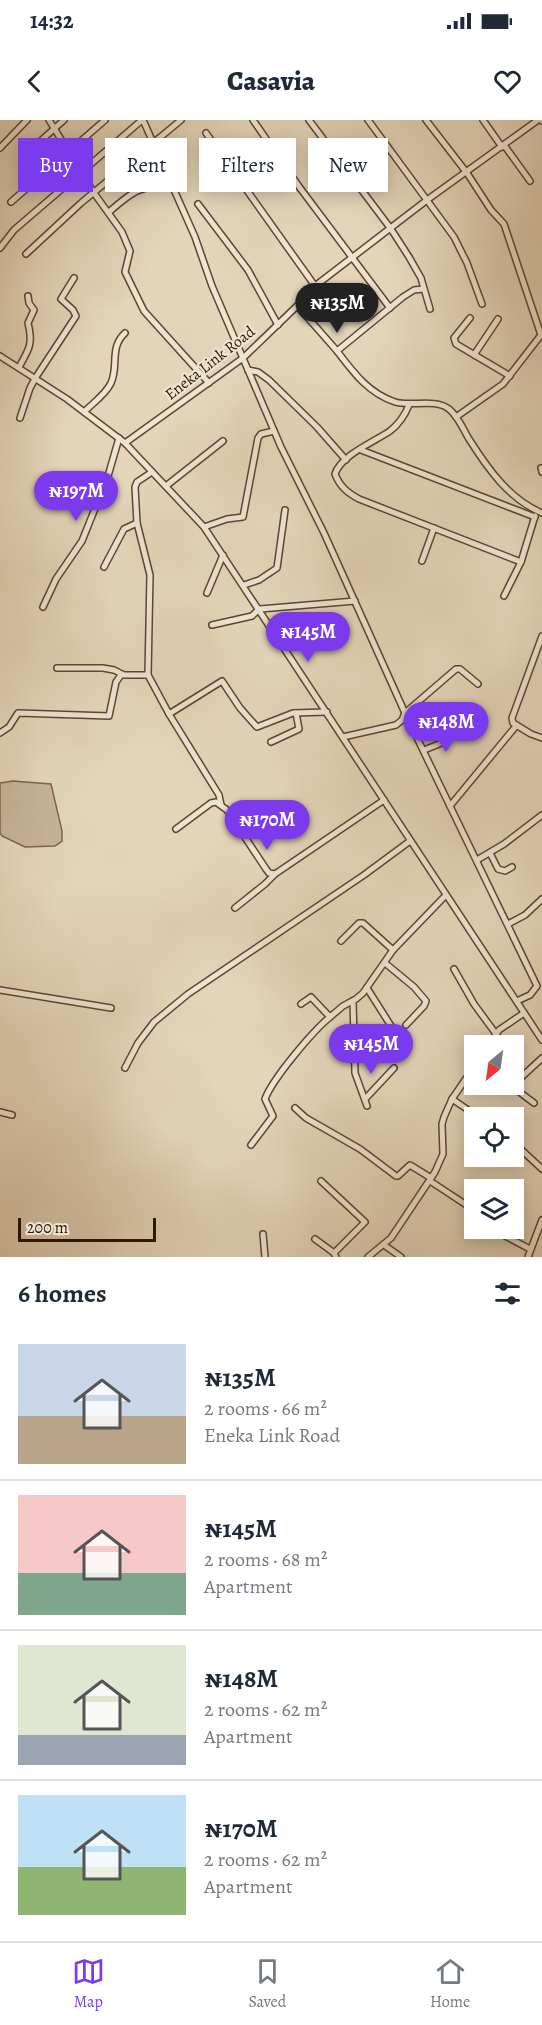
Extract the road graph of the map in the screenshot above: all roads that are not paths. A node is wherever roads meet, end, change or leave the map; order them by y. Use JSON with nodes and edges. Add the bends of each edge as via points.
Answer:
{"nodes":[{"id":1,"x":27,"y":120,"type":"edge"},
{"id":2,"x":49,"y":120,"type":"edge"},
{"id":3,"x":64,"y":120,"type":"edge"},
{"id":4,"x":105,"y":120,"type":"edge"},
{"id":5,"x":142,"y":120,"type":"edge"},
{"id":6,"x":181,"y":120,"type":"edge"},
{"id":7,"x":253,"y":120,"type":"edge"},
{"id":8,"x":309,"y":120,"type":"edge"},
{"id":9,"x":368,"y":120,"type":"edge"},
{"id":10,"x":426,"y":120,"type":"edge"},
{"id":11,"x":483,"y":120,"type":"edge"},
{"id":12,"x":540,"y":120,"type":"edge"},
{"id":13,"x":54,"y":128,"type":"junction"},
{"id":14,"x":206,"y":133,"type":"dead end"},
{"id":15,"x":43,"y":138,"type":"edge"},
{"id":16,"x":60,"y":138,"type":"edge"},
{"id":17,"x":84,"y":138,"type":"edge"},
{"id":18,"x":151,"y":138,"type":"edge"},
{"id":19,"x":160,"y":138,"type":"edge"},
{"id":20,"x":1,"y":144,"type":"edge"},
{"id":21,"x":503,"y":146,"type":"junction"},
{"id":22,"x":93,"y":162,"type":"edge"},
{"id":23,"x":467,"y":173,"type":"junction"},
{"id":24,"x":530,"y":181,"type":"dead end"},
{"id":25,"x":105,"y":184,"type":"edge"},
{"id":26,"x":21,"y":192,"type":"edge"},
{"id":27,"x":59,"y":192,"type":"edge"},
{"id":28,"x":134,"y":192,"type":"edge"},
{"id":29,"x":175,"y":192,"type":"edge"},
{"id":30,"x":94,"y":193,"type":"junction"},
{"id":31,"x":427,"y":200,"type":"junction"},
{"id":32,"x":11,"y":201,"type":"dead end"},
{"id":33,"x":198,"y":204,"type":"dead end"},
{"id":34,"x":109,"y":212,"type":"junction"},
{"id":35,"x":391,"y":229,"type":"junction"},
{"id":36,"x":0,"y":248,"type":"edge"},
{"id":37,"x":26,"y":254,"type":"dead end"},
{"id":38,"x":352,"y":258,"type":"junction"},
{"id":39,"x":74,"y":278,"type":"dead end"},
{"id":40,"x":315,"y":285,"type":"junction"},
{"id":41,"x":423,"y":289,"type":"junction"},
{"id":42,"x":28,"y":296,"type":"dead end"},
{"id":43,"x":482,"y":304,"type":"dead end"},
{"id":44,"x":297,"y":306,"type":"junction"},
{"id":45,"x":390,"y":308,"type":"junction"},
{"id":46,"x":430,"y":309,"type":"dead end"},
{"id":47,"x":470,"y":318,"type":"dead end"},
{"id":48,"x":498,"y":319,"type":"dead end"},
{"id":49,"x":278,"y":325,"type":"junction"},
{"id":50,"x":125,"y":333,"type":"dead end"},
{"id":51,"x":337,"y":351,"type":"junction"},
{"id":52,"x":474,"y":355,"type":"junction"},
{"id":53,"x":0,"y":356,"type":"edge"},
{"id":54,"x":243,"y":358,"type":"junction"},
{"id":55,"x":19,"y":367,"type":"junction"},
{"id":56,"x":248,"y":370,"type":"junction"},
{"id":57,"x":510,"y":376,"type":"junction"},
{"id":58,"x":36,"y":377,"type":"junction"},
{"id":59,"x":209,"y":383,"type":"junction"},
{"id":60,"x":410,"y":405,"type":"junction"},
{"id":61,"x":84,"y":412,"type":"junction"},
{"id":62,"x":456,"y":417,"type":"junction"},
{"id":63,"x":20,"y":418,"type":"dead end"},
{"id":64,"x":274,"y":430,"type":"junction"},
{"id":65,"x":119,"y":438,"type":"junction"},
{"id":66,"x":223,"y":441,"type":"dead end"},
{"id":67,"x":125,"y":443,"type":"junction"},
{"id":68,"x":361,"y":450,"type":"junction"},
{"id":69,"x":346,"y":460,"type":"junction"},
{"id":70,"x":152,"y":472,"type":"junction"},
{"id":71,"x":166,"y":486,"type":"junction"},
{"id":72,"x":285,"y":510,"type":"dead end"},
{"id":73,"x":538,"y":514,"type":"edge"},
{"id":74,"x":137,"y":523,"type":"junction"},
{"id":75,"x":204,"y":528,"type":"junction"},
{"id":76,"x":434,"y":528,"type":"junction"},
{"id":77,"x":223,"y":555,"type":"junction"},
{"id":78,"x":422,"y":561,"type":"dead end"},
{"id":79,"x":521,"y":562,"type":"junction"},
{"id":80,"x":104,"y":567,"type":"dead end"},
{"id":81,"x":244,"y":585,"type":"junction"},
{"id":82,"x":207,"y":593,"type":"dead end"},
{"id":83,"x":504,"y":596,"type":"dead end"},
{"id":84,"x":355,"y":601,"type":"junction"},
{"id":85,"x":43,"y":607,"type":"dead end"},
{"id":86,"x":259,"y":609,"type":"junction"},
{"id":87,"x":212,"y":625,"type":"dead end"},
{"id":88,"x":542,"y":636,"type":"edge"},
{"id":89,"x":57,"y":668,"type":"dead end"},
{"id":90,"x":121,"y":675,"type":"junction"},
{"id":91,"x":148,"y":675,"type":"junction"},
{"id":92,"x":478,"y":684,"type":"dead end"},
{"id":93,"x":327,"y":712,"type":"junction"},
{"id":94,"x":296,"y":713,"type":"junction"},
{"id":95,"x":405,"y":713,"type":"junction"},
{"id":96,"x":169,"y":714,"type":"junction"},
{"id":97,"x":516,"y":726,"type":"junction"},
{"id":98,"x":0,"y":733,"type":"edge"},
{"id":99,"x":454,"y":733,"type":"dead end"},
{"id":100,"x":343,"y":737,"type":"junction"},
{"id":101,"x":542,"y":738,"type":"edge"},
{"id":102,"x":271,"y":742,"type":"dead end"},
{"id":103,"x":424,"y":750,"type":"junction"},
{"id":104,"x":384,"y":800,"type":"junction"},
{"id":105,"x":221,"y":805,"type":"junction"},
{"id":106,"x":450,"y":806,"type":"junction"},
{"id":107,"x":542,"y":815,"type":"edge"},
{"id":108,"x":176,"y":829,"type":"dead end"},
{"id":109,"x":410,"y":841,"type":"junction"},
{"id":110,"x":489,"y":853,"type":"junction"},
{"id":111,"x":477,"y":860,"type":"junction"},
{"id":112,"x":512,"y":867,"type":"dead end"},
{"id":113,"x":274,"y":874,"type":"junction"},
{"id":114,"x":446,"y":895,"type":"junction"},
{"id":115,"x":542,"y":899,"type":"edge"},
{"id":116,"x":235,"y":908,"type":"dead end"},
{"id":117,"x":508,"y":924,"type":"junction"},
{"id":118,"x":341,"y":941,"type":"dead end"},
{"id":119,"x":393,"y":950,"type":"junction"},
{"id":120,"x":385,"y":963,"type":"junction"},
{"id":121,"x":454,"y":969,"type":"dead end"},
{"id":122,"x":367,"y":988,"type":"junction"},
{"id":123,"x":0,"y":990,"type":"edge"},
{"id":124,"x":538,"y":990,"type":"edge"},
{"id":125,"x":517,"y":1000,"type":"junction"},
{"id":126,"x":353,"y":1001,"type":"junction"},
{"id":127,"x":301,"y":1004,"type":"dead end"},
{"id":128,"x":111,"y":1008,"type":"dead end"},
{"id":129,"x":524,"y":1013,"type":"junction"},
{"id":130,"x":330,"y":1017,"type":"junction"},
{"id":131,"x":406,"y":1025,"type":"dead end"},
{"id":132,"x":391,"y":1026,"type":"dead end"},
{"id":133,"x":496,"y":1034,"type":"joint"},
{"id":134,"x":542,"y":1040,"type":"edge"},
{"id":135,"x":542,"y":1058,"type":"edge"},
{"id":136,"x":125,"y":1068,"type":"dead end"},
{"id":137,"x":394,"y":1068,"type":"dead end"},
{"id":138,"x":524,"y":1073,"type":"edge"},
{"id":139,"x":464,"y":1081,"type":"edge"},
{"id":140,"x":523,"y":1095,"type":"edge"},
{"id":141,"x":366,"y":1098,"type":"junction"},
{"id":142,"x":452,"y":1100,"type":"junction"},
{"id":143,"x":534,"y":1103,"type":"dead end"},
{"id":144,"x":367,"y":1106,"type":"dead end"},
{"id":145,"x":295,"y":1108,"type":"dead end"},
{"id":146,"x":464,"y":1108,"type":"edge"},
{"id":147,"x":0,"y":1112,"type":"edge"},
{"id":148,"x":12,"y":1115,"type":"dead end"},
{"id":149,"x":251,"y":1145,"type":"dead end"},
{"id":150,"x":524,"y":1152,"type":"edge"},
{"id":151,"x":542,"y":1169,"type":"edge"},
{"id":152,"x":430,"y":1179,"type":"junction"},
{"id":153,"x":321,"y":1180,"type":"dead end"},
{"id":154,"x":464,"y":1203,"type":"edge"},
{"id":155,"x":542,"y":1220,"type":"edge"},
{"id":156,"x":263,"y":1234,"type":"dead end"},
{"id":157,"x":315,"y":1239,"type":"dead end"},
{"id":158,"x":511,"y":1239,"type":"edge"},
{"id":159,"x":384,"y":1245,"type":"junction"},
{"id":160,"x":530,"y":1249,"type":"junction"},
{"id":161,"x":335,"y":1255,"type":"edge"},
{"id":162,"x":265,"y":1257,"type":"edge"},
{"id":163,"x":369,"y":1257,"type":"edge"},
{"id":164,"x":401,"y":1257,"type":"edge"},
{"id":165,"x":528,"y":1257,"type":"edge"}],
"edges":[{"from":1,"to":20,"type":"street"},
{"from":2,"to":13,"type":"street"},
{"from":3,"to":13,"type":"street"},
{"from":4,"to":17,"type":"street"},
{"from":5,"to":18,"type":"street"},
{"from":5,"to":22,"type":"street"},
{"from":6,"to":19,"type":"street"},
{"from":7,"to":38,"type":"street"},
{"from":8,"to":35,"type":"street"},
{"from":9,"to":31,"type":"street"},
{"from":10,"to":23,"type":"street"},
{"from":11,"to":21,"type":"street"},
{"from":12,"to":21,"type":"street","name":"Eneka Link Road"},
{"from":13,"to":15,"type":"street"},
{"from":13,"to":16,"type":"street"},
{"from":14,"to":40,"type":"street"},
{"from":21,"to":23,"type":"street","name":"Eneka Link Road"},
{"from":21,"to":24,"type":"street"},
{"from":23,"to":31,"type":"street","name":"Eneka Link Road"},
{"from":23,"to":57,"type":"street","via":[[507,231],[541,335]]},
{"from":25,"to":30,"type":"street"},
{"from":26,"to":32,"type":"street"},
{"from":27,"to":36,"type":"street","via":[[14,230]]},
{"from":28,"to":34,"type":"street"},
{"from":29,"to":54,"type":"street"},
{"from":30,"to":34,"type":"street"},
{"from":30,"to":37,"type":"street"},
{"from":31,"to":35,"type":"street","name":"Eneka Link Road"},
{"from":31,"to":43,"type":"street","via":[[461,250]]},
{"from":33,"to":49,"type":"street","via":[[248,270]]},
{"from":34,"to":59,"type":"street","via":[[130,251],[124,272],[140,304],[156,327]]},
{"from":35,"to":38,"type":"street","name":"Eneka Link Road"},
{"from":35,"to":41,"type":"street","via":[[417,271]]},
{"from":38,"to":40,"type":"street","name":"Eneka Link Road"},
{"from":38,"to":45,"type":"street"},
{"from":39,"to":58,"type":"street","via":[[61,299],[76,316]]},
{"from":40,"to":44,"type":"street","name":"Eneka Link Road"},
{"from":41,"to":45,"type":"street","via":[[414,290]]},
{"from":41,"to":46,"type":"street"},
{"from":42,"to":55,"type":"street","via":[[34,310],[28,323],[32,336]]},
{"from":44,"to":49,"type":"street","name":"Eneka Link Road"},
{"from":44,"to":51,"type":"street"},
{"from":45,"to":51,"type":"street"},
{"from":47,"to":52,"type":"street","via":[[454,340]]},
{"from":48,"to":52,"type":"street"},
{"from":49,"to":54,"type":"street","name":"Eneka Link Road"},
{"from":50,"to":61,"type":"street","via":[[116,345],[112,381]]},
{"from":51,"to":60,"type":"street","via":[[373,390],[394,402]]},
{"from":52,"to":57,"type":"street"},
{"from":53,"to":55,"type":"street"},
{"from":54,"to":56,"type":"street"},
{"from":54,"to":59,"type":"street","name":"Eneka Link Road"},
{"from":55,"to":58,"type":"street"},
{"from":56,"to":64,"type":"street"},
{"from":56,"to":69,"type":"street","via":[[269,380]]},
{"from":57,"to":62,"type":"street"},
{"from":58,"to":61,"type":"street"},
{"from":58,"to":63,"type":"street"},
{"from":59,"to":67,"type":"street","name":"Eneka Link Road"},
{"from":60,"to":62,"type":"street","via":[[445,406]]},
{"from":60,"to":68,"type":"street","via":[[396,426]]},
{"from":61,"to":65,"type":"street"},
{"from":62,"to":73,"type":"street","via":[[504,487]]},
{"from":64,"to":75,"type":"street","via":[[258,438],[243,517]]},
{"from":64,"to":84,"type":"street"},
{"from":65,"to":67,"type":"street"},
{"from":65,"to":85,"type":"street","via":[[82,541],[56,579]]},
{"from":66,"to":71,"type":"street"},
{"from":67,"to":70,"type":"street"},
{"from":68,"to":69,"type":"street"},
{"from":68,"to":73,"type":"street"},
{"from":69,"to":76,"type":"street","via":[[335,474],[349,493]]},
{"from":70,"to":71,"type":"street"},
{"from":70,"to":74,"type":"street","via":[[136,484]]},
{"from":71,"to":75,"type":"street"},
{"from":72,"to":81,"type":"street","via":[[277,568]]},
{"from":73,"to":79,"type":"street"},
{"from":74,"to":80,"type":"street","via":[[124,529]]},
{"from":74,"to":91,"type":"street","via":[[150,575]]},
{"from":75,"to":77,"type":"street"},
{"from":76,"to":78,"type":"street"},
{"from":76,"to":79,"type":"street"},
{"from":77,"to":81,"type":"street"},
{"from":77,"to":82,"type":"street"},
{"from":79,"to":83,"type":"street"},
{"from":81,"to":86,"type":"street"},
{"from":84,"to":86,"type":"street"},
{"from":84,"to":95,"type":"street"},
{"from":86,"to":87,"type":"street","via":[[249,617]]},
{"from":86,"to":93,"type":"street"},
{"from":88,"to":97,"type":"street","via":[[512,718]]},
{"from":89,"to":90,"type":"street","via":[[111,669]]},
{"from":90,"to":91,"type":"street"},
{"from":90,"to":98,"type":"street","via":[[116,682],[110,716],[18,713]]},
{"from":91,"to":96,"type":"street"},
{"from":92,"to":95,"type":"street","via":[[456,669]]},
{"from":93,"to":94,"type":"street"},
{"from":93,"to":100,"type":"street"},
{"from":94,"to":96,"type":"street","via":[[257,727],[222,681]]},
{"from":94,"to":102,"type":"street","via":[[299,729]]},
{"from":95,"to":100,"type":"street","via":[[396,725]]},
{"from":95,"to":103,"type":"street"},
{"from":96,"to":105,"type":"street","via":[[219,795]]},
{"from":97,"to":101,"type":"street"},
{"from":97,"to":106,"type":"street"},
{"from":99,"to":103,"type":"street"},
{"from":100,"to":104,"type":"street"},
{"from":103,"to":106,"type":"street"},
{"from":104,"to":109,"type":"street"},
{"from":104,"to":113,"type":"street"},
{"from":105,"to":108,"type":"street","via":[[212,803]]},
{"from":105,"to":113,"type":"street","via":[[269,873]]},
{"from":106,"to":111,"type":"street"},
{"from":107,"to":110,"type":"street"},
{"from":109,"to":114,"type":"street"},
{"from":109,"to":136,"type":"street","via":[[188,994],[154,1022]]},
{"from":110,"to":111,"type":"street"},
{"from":110,"to":112,"type":"street","via":[[498,869]]},
{"from":111,"to":117,"type":"street"},
{"from":113,"to":116,"type":"street"},
{"from":114,"to":119,"type":"street"},
{"from":114,"to":125,"type":"street"},
{"from":115,"to":117,"type":"street"},
{"from":117,"to":124,"type":"street"},
{"from":118,"to":119,"type":"street","via":[[363,923]]},
{"from":119,"to":120,"type":"street"},
{"from":120,"to":122,"type":"street"},
{"from":120,"to":131,"type":"street","via":[[426,1001]]},
{"from":121,"to":133,"type":"street"},
{"from":122,"to":126,"type":"street"},
{"from":122,"to":132,"type":"street"},
{"from":123,"to":128,"type":"street"},
{"from":124,"to":125,"type":"street"},
{"from":125,"to":129,"type":"street"},
{"from":126,"to":130,"type":"street"},
{"from":126,"to":141,"type":"street","via":[[355,1073]]},
{"from":127,"to":130,"type":"street","via":[[311,998]]},
{"from":129,"to":133,"type":"street"},
{"from":129,"to":134,"type":"street"},
{"from":130,"to":149,"type":"street","via":[[281,1071],[266,1096],[273,1116]]},
{"from":135,"to":138,"type":"street"},
{"from":137,"to":141,"type":"street"},
{"from":139,"to":142,"type":"street"},
{"from":140,"to":143,"type":"street"},
{"from":141,"to":144,"type":"street"},
{"from":142,"to":146,"type":"street"},
{"from":142,"to":152,"type":"street","via":[[442,1124],[443,1154]]},
{"from":145,"to":152,"type":"street","via":[[396,1176],[410,1166]]},
{"from":147,"to":148,"type":"street"},
{"from":150,"to":151,"type":"street"},
{"from":152,"to":154,"type":"street"},
{"from":152,"to":159,"type":"street"},
{"from":153,"to":161,"type":"street","via":[[365,1222]]},
{"from":155,"to":160,"type":"street"},
{"from":156,"to":162,"type":"street"},
{"from":157,"to":161,"type":"street"},
{"from":158,"to":160,"type":"street"},
{"from":159,"to":163,"type":"street"},
{"from":159,"to":164,"type":"street"},
{"from":160,"to":165,"type":"street"}]}
